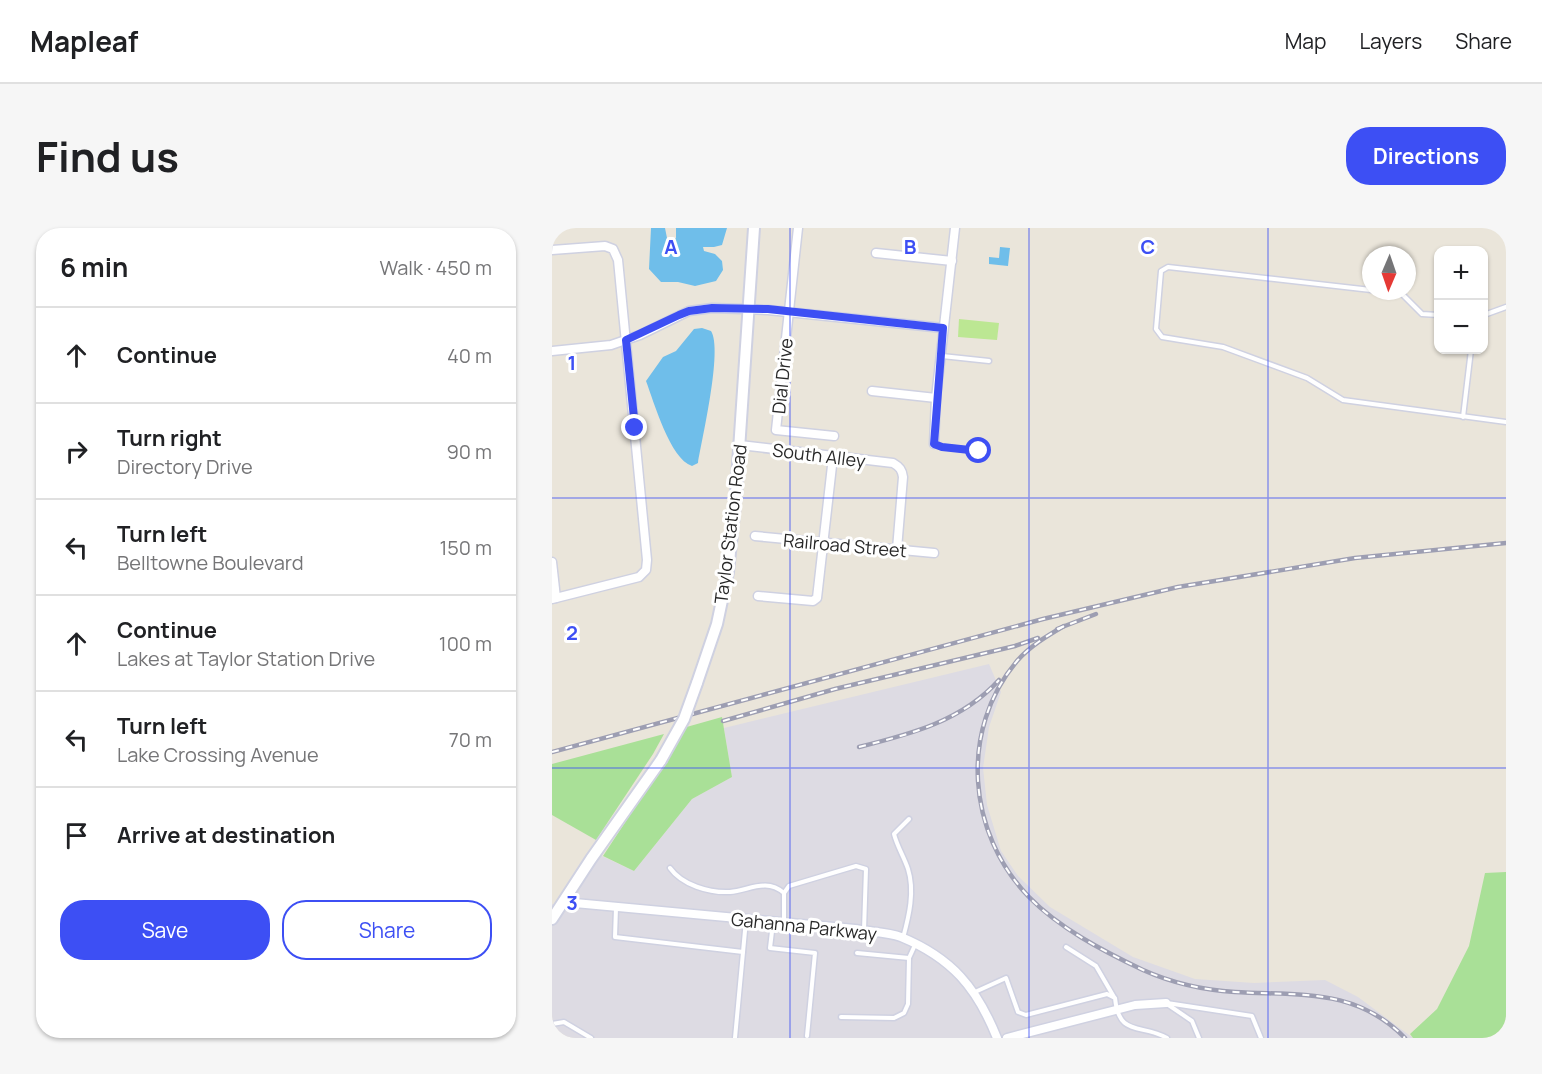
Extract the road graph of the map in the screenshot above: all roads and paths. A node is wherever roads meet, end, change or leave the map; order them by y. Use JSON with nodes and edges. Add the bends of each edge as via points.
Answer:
{"nodes":[{"id":1,"x":754,"y":228,"type":"edge"},
{"id":2,"x":798,"y":228,"type":"edge"},
{"id":3,"x":955,"y":228,"type":"edge"},
{"id":4,"x":552,"y":250,"type":"edge"},
{"id":5,"x":876,"y":253,"type":"dead end"},
{"id":6,"x":952,"y":261,"type":"junction"},
{"id":7,"x":1362,"y":289,"type":"edge"},
{"id":8,"x":1408,"y":300,"type":"edge"},
{"id":9,"x":1506,"y":307,"type":"edge"},
{"id":10,"x":749,"y":308,"type":"junction"},
{"id":11,"x":789,"y":312,"type":"junction"},
{"id":12,"x":1488,"y":314,"type":"edge"},
{"id":13,"x":1434,"y":315,"type":"edge"},
{"id":14,"x":943,"y":328,"type":"junction"},
{"id":15,"x":626,"y":340,"type":"junction"},
{"id":16,"x":552,"y":351,"type":"edge"},
{"id":17,"x":1471,"y":354,"type":"edge"},
{"id":18,"x":941,"y":356,"type":"junction"},
{"id":19,"x":989,"y":362,"type":"dead end"},
{"id":20,"x":872,"y":392,"type":"dead end"},
{"id":21,"x":936,"y":398,"type":"junction"},
{"id":22,"x":1463,"y":417,"type":"junction"},
{"id":23,"x":1506,"y":422,"type":"edge"},
{"id":24,"x":834,"y":435,"type":"dead end"},
{"id":25,"x":934,"y":444,"type":"joint"},
{"id":26,"x":740,"y":445,"type":"junction"},
{"id":27,"x":979,"y":451,"type":"dead end"},
{"id":28,"x":833,"y":457,"type":"junction"},
{"id":29,"x":755,"y":536,"type":"dead end"},
{"id":30,"x":824,"y":542,"type":"junction"},
{"id":31,"x":897,"y":549,"type":"junction"},
{"id":32,"x":934,"y":553,"type":"dead end"},
{"id":33,"x":552,"y":562,"type":"edge"},
{"id":34,"x":758,"y":596,"type":"dead end"},
{"id":35,"x":554,"y":598,"type":"edge"},
{"id":36,"x":909,"y":819,"type":"dead end"},
{"id":37,"x":670,"y":868,"type":"dead end"},
{"id":38,"x":784,"y":893,"type":"junction"},
{"id":39,"x":564,"y":902,"type":"junction"},
{"id":40,"x":616,"y":907,"type":"junction"},
{"id":41,"x":552,"y":919,"type":"edge"},
{"id":42,"x":746,"y":919,"type":"junction"},
{"id":43,"x":773,"y":922,"type":"junction"},
{"id":44,"x":784,"y":923,"type":"junction"},
{"id":45,"x":864,"y":931,"type":"junction"},
{"id":46,"x":903,"y":938,"type":"junction"},
{"id":47,"x":915,"y":945,"type":"junction"},
{"id":48,"x":1066,"y":947,"type":"dead end"},
{"id":49,"x":743,"y":952,"type":"junction"},
{"id":50,"x":856,"y":953,"type":"dead end"},
{"id":51,"x":909,"y":958,"type":"junction"},
{"id":52,"x":974,"y":993,"type":"junction"},
{"id":53,"x":1114,"y":998,"type":"junction"},
{"id":54,"x":1166,"y":1003,"type":"junction"},
{"id":55,"x":1116,"y":1010,"type":"junction"},
{"id":56,"x":841,"y":1017,"type":"dead end"},
{"id":57,"x":552,"y":1024,"type":"edge"},
{"id":58,"x":1034,"y":1034,"type":"edge"},
{"id":59,"x":807,"y":1036,"type":"dead end"},
{"id":60,"x":1159,"y":1036,"type":"edge"},
{"id":61,"x":591,"y":1038,"type":"edge"},
{"id":62,"x":735,"y":1038,"type":"edge"},
{"id":63,"x":997,"y":1038,"type":"edge"},
{"id":64,"x":1007,"y":1038,"type":"edge"},
{"id":65,"x":1167,"y":1038,"type":"edge"},
{"id":66,"x":1199,"y":1038,"type":"edge"},
{"id":67,"x":1260,"y":1038,"type":"edge"}],
"edges":[{"from":1,"to":10,"type":"main road","name":"Taylor Station Road"},
{"from":2,"to":11,"type":"street","name":"Dial Drive"},
{"from":3,"to":6,"type":"street"},
{"from":4,"to":15,"type":"street","via":[[593,246],[613,249],[618,260]]},
{"from":5,"to":6,"type":"street"},
{"from":6,"to":14,"type":"street"},
{"from":7,"to":22,"type":"lane","via":[[1168,267],[1161,271],[1156,329],[1162,337],[1223,347],[1307,378],[1343,400]]},
{"from":8,"to":13,"type":"lane","via":[[1422,314]]},
{"from":9,"to":12,"type":"lane"},
{"from":10,"to":11,"type":"street"},
{"from":10,"to":15,"type":"street","via":[[689,311]]},
{"from":10,"to":26,"type":"main road","name":"Taylor Station Road"},
{"from":11,"to":14,"type":"street"},
{"from":11,"to":24,"type":"street","name":"Dial Drive","via":[[776,430]]},
{"from":14,"to":18,"type":"street"},
{"from":15,"to":16,"type":"street"},
{"from":15,"to":35,"type":"street","via":[[646,570],[639,577]]},
{"from":17,"to":22,"type":"lane"},
{"from":18,"to":19,"type":"lane"},
{"from":18,"to":21,"type":"street"},
{"from":20,"to":21,"type":"street"},
{"from":21,"to":25,"type":"street"},
{"from":22,"to":23,"type":"lane"},
{"from":25,"to":27,"type":"lane"},
{"from":26,"to":28,"type":"street","name":"South Alley"},
{"from":26,"to":39,"type":"main road","name":"Taylor Station Road","bridge":true,"via":[[724,595],[708,653],[680,728]]},
{"from":28,"to":30,"type":"street"},
{"from":28,"to":31,"type":"street","name":"South Alley","via":[[898,466],[903,477]]},
{"from":29,"to":30,"type":"street","name":"Railroad Street"},
{"from":30,"to":31,"type":"street","name":"Railroad Street"},
{"from":30,"to":34,"type":"street","via":[[817,598],[807,601]]},
{"from":31,"to":32,"type":"street","name":"Railroad Street"},
{"from":33,"to":35,"type":"street"},
{"from":36,"to":46,"type":"lane","via":[[894,834],[912,886]]},
{"from":37,"to":38,"type":"lane","via":[[678,879],[710,890],[726,892],[765,885]]},
{"from":38,"to":44,"type":"lane"},
{"from":38,"to":45,"type":"lane","via":[[789,886],[856,866],[866,869]]},
{"from":39,"to":40,"type":"street","name":"Gahanna Parkway"},
{"from":39,"to":41,"type":"main road","name":"Taylor Station Road"},
{"from":40,"to":42,"type":"street","name":"Gahanna Parkway"},
{"from":40,"to":49,"type":"lane","via":[[615,937]]},
{"from":42,"to":43,"type":"street","name":"Gahanna Parkway"},
{"from":42,"to":49,"type":"lane"},
{"from":43,"to":44,"type":"street","name":"Gahanna Parkway"},
{"from":43,"to":59,"type":"lane","via":[[770,948],[814,953]]},
{"from":44,"to":45,"type":"street","name":"Gahanna Parkway"},
{"from":45,"to":46,"type":"street","name":"Gahanna Parkway"},
{"from":46,"to":47,"type":"street","name":"Gahanna Parkway"},
{"from":47,"to":51,"type":"lane"},
{"from":47,"to":52,"type":"street","name":"Gahanna Parkway","via":[[938,956]]},
{"from":48,"to":53,"type":"lane","via":[[1096,966]]},
{"from":49,"to":62,"type":"lane"},
{"from":50,"to":51,"type":"lane"},
{"from":51,"to":56,"type":"lane","via":[[908,1004],[904,1013],[894,1018]]},
{"from":52,"to":53,"type":"lane","via":[[1006,978],[1018,1012],[1026,1015],[1107,994]]},
{"from":52,"to":63,"type":"street","name":"Gahanna Parkway"},
{"from":53,"to":55,"type":"lane"},
{"from":54,"to":55,"type":"street"},
{"from":54,"to":66,"type":"lane","via":[[1192,1021]]},
{"from":54,"to":67,"type":"lane","via":[[1252,1016]]},
{"from":55,"to":58,"type":"street"},
{"from":55,"to":60,"type":"lane","via":[[1123,1022],[1134,1029]]},
{"from":57,"to":61,"type":"lane","via":[[564,1022]]},
{"from":58,"to":64,"type":"street"},
{"from":60,"to":65,"type":"lane"}]}
